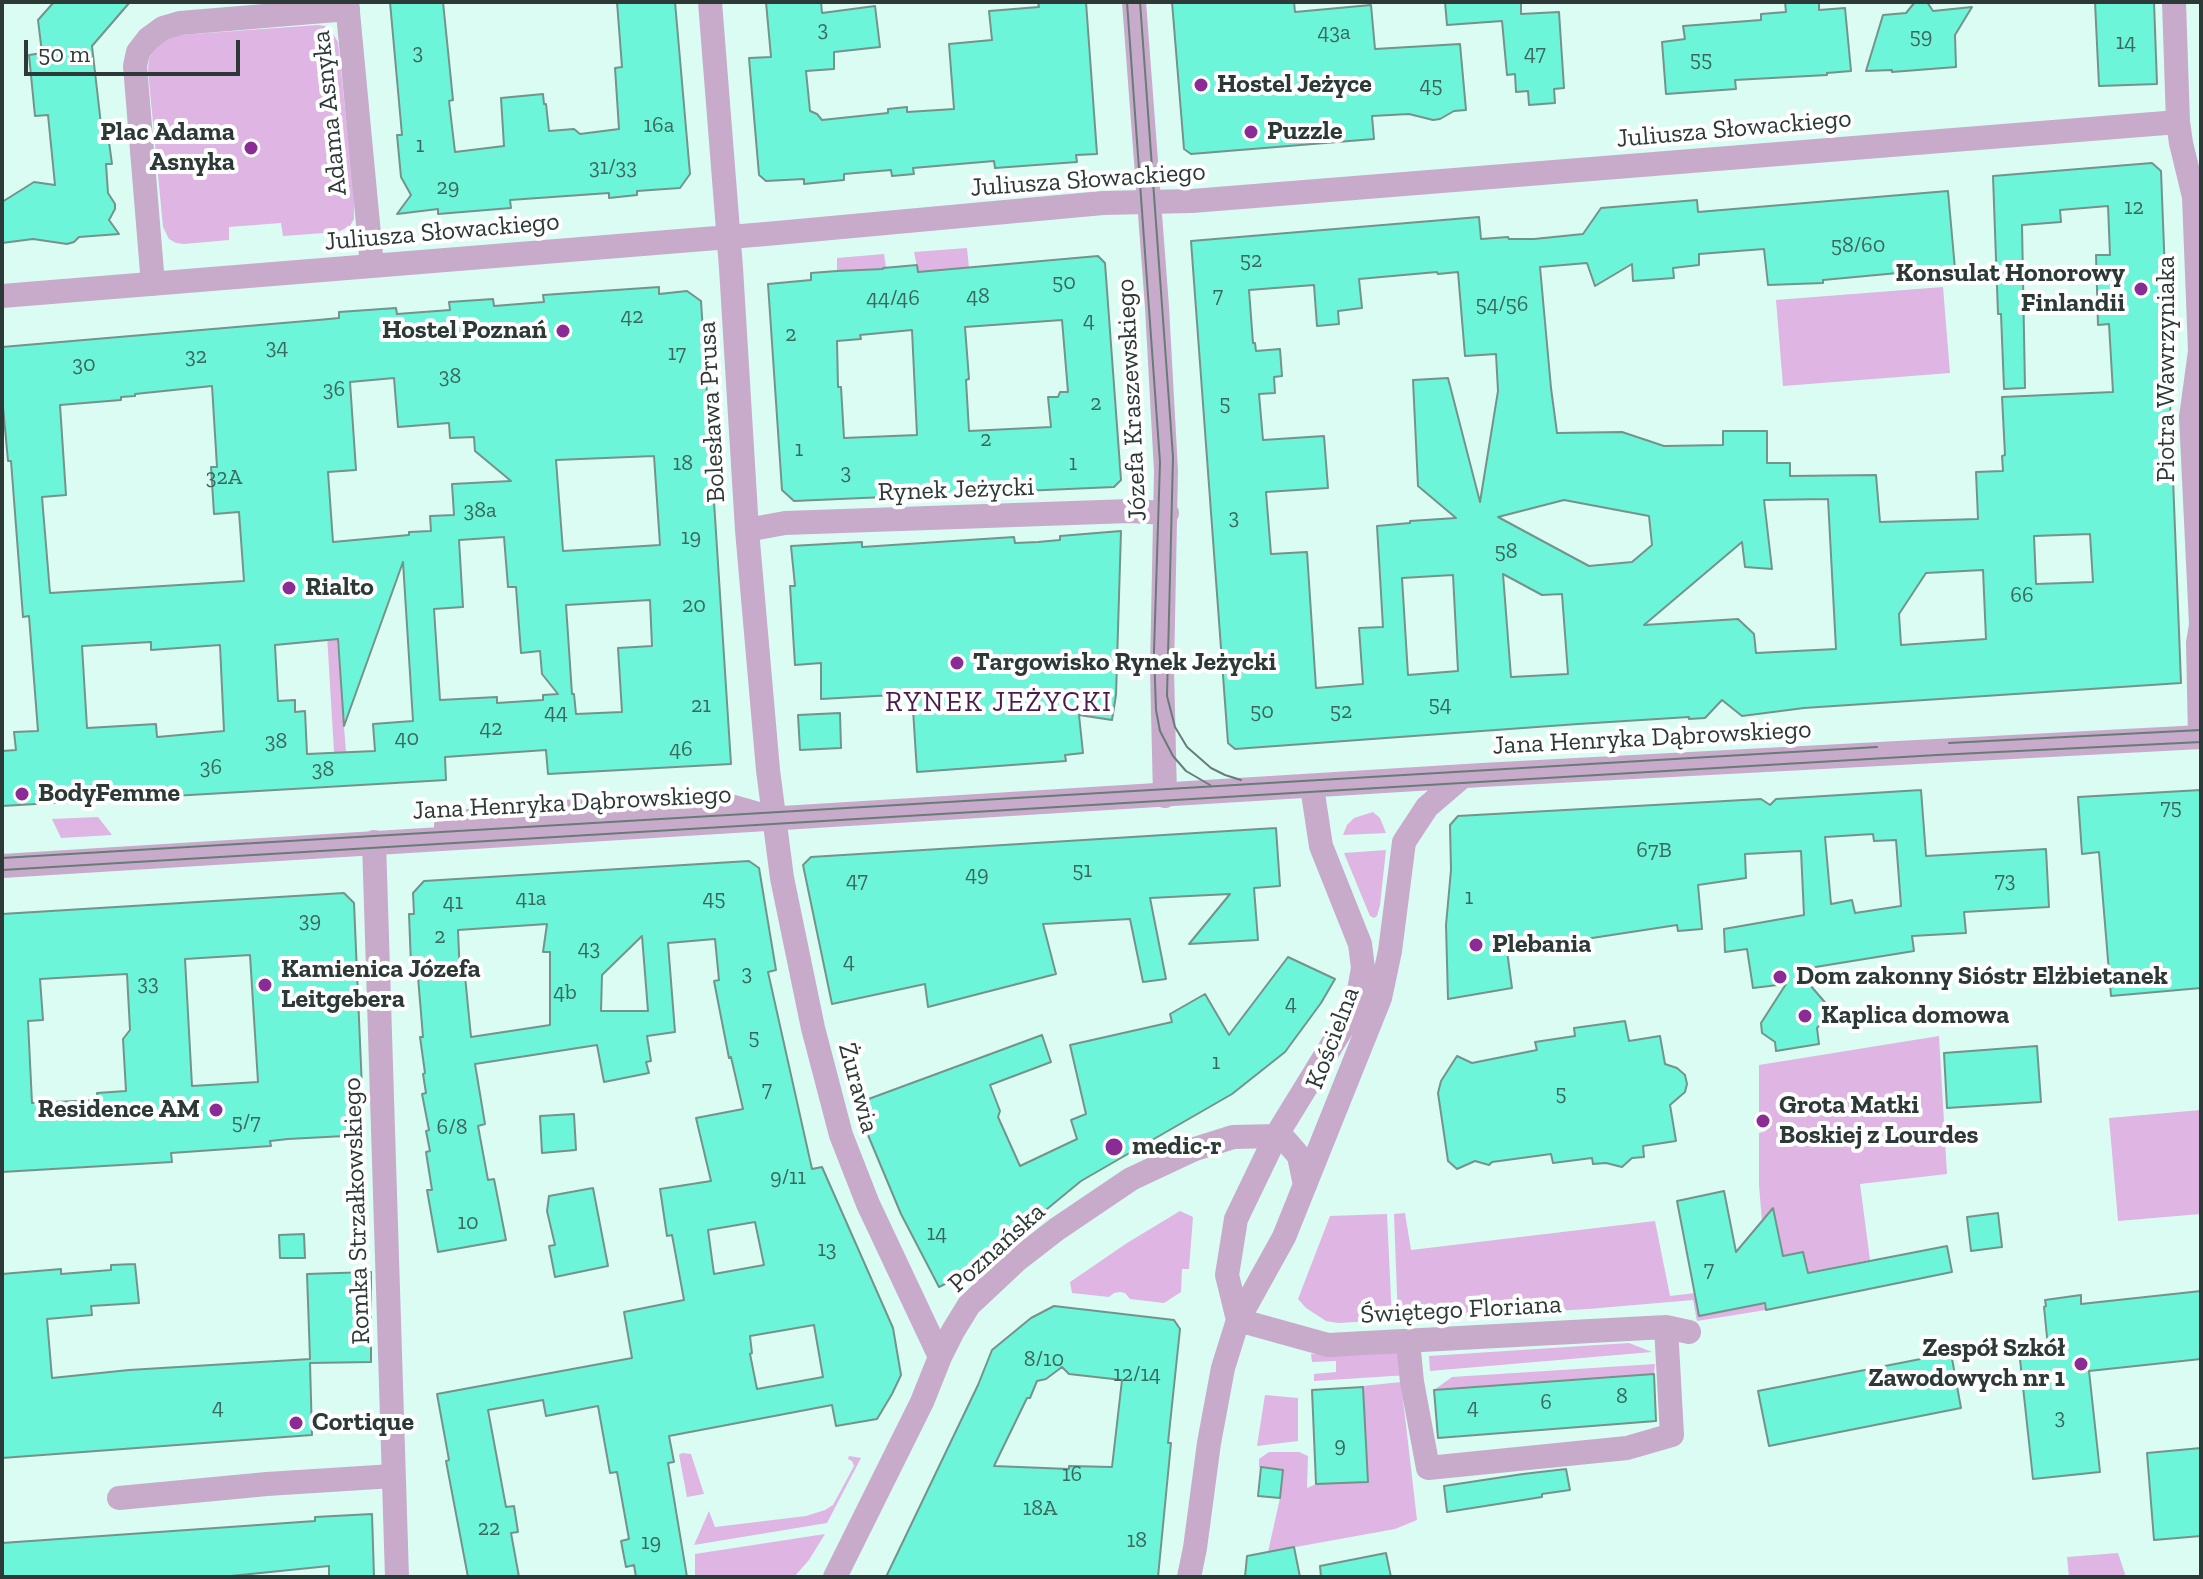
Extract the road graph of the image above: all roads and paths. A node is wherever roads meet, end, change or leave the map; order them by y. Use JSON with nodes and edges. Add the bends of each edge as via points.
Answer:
{"nodes":[{"id":1,"x":710,"y":2,"type":"edge"},
{"id":2,"x":1134,"y":2,"type":"edge"},
{"id":3,"x":2174,"y":2,"type":"edge"},
{"id":4,"x":348,"y":6,"type":"edge"},
{"id":5,"x":2178,"y":122,"type":"junction"},
{"id":6,"x":1149,"y":204,"type":"junction"},
{"id":7,"x":729,"y":237,"type":"junction"},
{"id":8,"x":372,"y":266,"type":"junction"},
{"id":9,"x":153,"y":284,"type":"junction"},
{"id":10,"x":2,"y":296,"type":"edge"},
{"id":11,"x":1167,"y":513,"type":"junction"},
{"id":12,"x":747,"y":530,"type":"junction"},
{"id":13,"x":2201,"y":737,"type":"edge"},
{"id":14,"x":1462,"y":777,"type":"junction"},
{"id":15,"x":1312,"y":787,"type":"junction"},
{"id":16,"x":1165,"y":796,"type":"junction"},
{"id":17,"x":774,"y":819,"type":"junction"},
{"id":18,"x":374,"y":842,"type":"junction"},
{"id":19,"x":2,"y":866,"type":"edge"},
{"id":20,"x":1276,"y":1136,"type":"junction"},
{"id":21,"x":1305,"y":1185,"type":"junction"},
{"id":22,"x":1238,"y":1320,"type":"junction"},
{"id":23,"x":1408,"y":1341,"type":"junction"},
{"id":24,"x":940,"y":1357,"type":"junction"},
{"id":25,"x":393,"y":1476,"type":"junction"},
{"id":26,"x":119,"y":1498,"type":"dead end"},
{"id":27,"x":1195,"y":1548,"type":"junction"},
{"id":28,"x":397,"y":1577,"type":"edge"},
{"id":29,"x":835,"y":1577,"type":"edge"},
{"id":30,"x":1189,"y":1577,"type":"edge"},
{"id":31,"x":1202,"y":1577,"type":"edge"}],
"edges":[{"from":1,"to":7,"type":"street","name":"Bolesława Prusa"},
{"from":2,"to":6,"type":"street","name":"Józefa Kraszewskiego"},
{"from":3,"to":5,"type":"street","name":"Piotra Wawrzyniaka"},
{"from":4,"to":8,"type":"street","name":"Adama Asnyka"},
{"from":4,"to":9,"type":"street","via":[[180,23],[163,28],[138,52]]},
{"from":5,"to":6,"type":"street","name":"Juliusza Słowackiego"},
{"from":5,"to":13,"type":"street","name":"Piotra Wawrzyniaka","via":[[2194,197],[2200,351],[2191,417]]},
{"from":6,"to":7,"type":"street","name":"Juliusza Słowackiego","via":[[1103,203]]},
{"from":6,"to":11,"type":"street","name":"Józefa Kraszewskiego"},
{"from":7,"to":8,"type":"street","name":"Juliusza Słowackiego"},
{"from":7,"to":12,"type":"street","name":"Bolesława Prusa"},
{"from":8,"to":9,"type":"street","name":"Juliusza Słowackiego"},
{"from":9,"to":10,"type":"street","name":"Juliusza Słowackiego"},
{"from":11,"to":12,"type":"street","name":"Rynek Jeżycki","via":[[785,523]]},
{"from":11,"to":16,"type":"street","name":"Józefa Kraszewskiego"},
{"from":12,"to":17,"type":"street","name":"Bolesława Prusa"},
{"from":13,"to":14,"type":"street","name":"Jana Henryka Dąbrowskiego"},
{"from":14,"to":15,"type":"street","name":"Jana Henryka Dąbrowskiego"},
{"from":14,"to":21,"type":"street","name":"Kościelna","via":[[1427,807],[1404,842],[1380,998]]},
{"from":15,"to":16,"type":"street","name":"Jana Henryka Dąbrowskiego"},
{"from":15,"to":20,"type":"street","name":"Kościelna","via":[[1321,846],[1360,944],[1363,968],[1346,1022]]},
{"from":16,"to":17,"type":"street","name":"Jana Henryka Dąbrowskiego"},
{"from":17,"to":18,"type":"street","name":"Jana Henryka Dąbrowskiego"},
{"from":17,"to":24,"type":"street","name":"Żurawia","via":[[791,926],[833,1109],[868,1204]]},
{"from":18,"to":19,"type":"street","name":"Jana Henryka Dąbrowskiego"},
{"from":18,"to":25,"type":"street","name":"Romka Strzałkowskiego"},
{"from":20,"to":21,"type":"street","via":[[1299,1156]]},
{"from":20,"to":22,"type":"street","name":"Kościelna","via":[[1236,1219],[1227,1275]]},
{"from":20,"to":24,"type":"street","name":"Poznańska","via":[[1233,1137],[1195,1149],[1096,1202],[1017,1260],[969,1305]]},
{"from":21,"to":22,"type":"street","name":"Kościelna","via":[[1284,1237]]},
{"from":22,"to":23,"type":"street","name":"Świętego Floriana","via":[[1328,1345]]},
{"from":22,"to":27,"type":"street","name":"Kościelna","via":[[1214,1413]]},
{"from":23,"to":23,"type":"street","name":"Świętego Floriana","via":[[1677,1329],[1672,1435],[1627,1448],[1428,1468]]},
{"from":24,"to":29,"type":"street","name":"Poznańska"},
{"from":25,"to":26,"type":"street"},
{"from":25,"to":28,"type":"street","name":"Romka Strzałkowskiego"},
{"from":27,"to":30,"type":"street","name":"Kościelna"},
{"from":27,"to":31,"type":"street","name":"Kościelna"}]}
